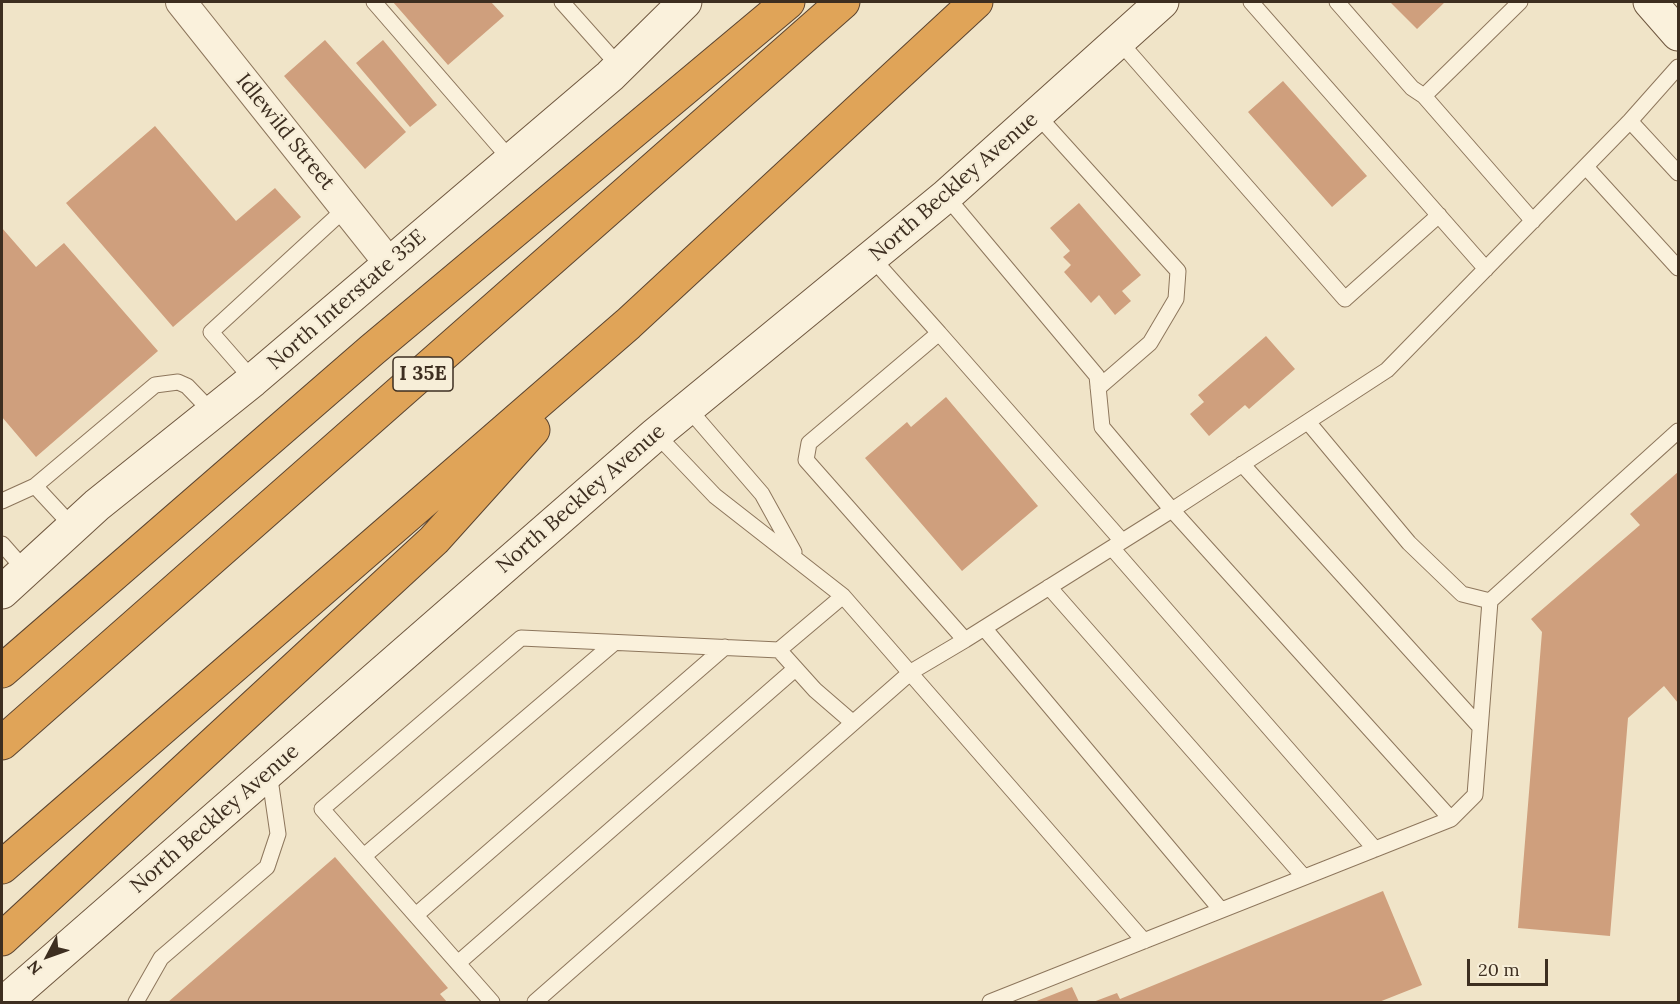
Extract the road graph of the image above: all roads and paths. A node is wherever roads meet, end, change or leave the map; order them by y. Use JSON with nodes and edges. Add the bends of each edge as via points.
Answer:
{"nodes":[{"id":1,"x":181,"y":2,"type":"edge"},
{"id":2,"x":374,"y":2,"type":"edge"},
{"id":3,"x":562,"y":2,"type":"edge"},
{"id":4,"x":686,"y":2,"type":"edge"},
{"id":5,"x":788,"y":2,"type":"edge"},
{"id":6,"x":843,"y":2,"type":"edge"},
{"id":7,"x":976,"y":2,"type":"edge"},
{"id":8,"x":1162,"y":2,"type":"edge"},
{"id":9,"x":1251,"y":2,"type":"edge"},
{"id":10,"x":1337,"y":2,"type":"edge"},
{"id":11,"x":1520,"y":2,"type":"edge"},
{"id":12,"x":1650,"y":2,"type":"edge"},
{"id":13,"x":1678,"y":34,"type":"edge"},
{"id":14,"x":1119,"y":41,"type":"junction"},
{"id":15,"x":619,"y":66,"type":"junction"},
{"id":16,"x":1678,"y":67,"type":"edge"},
{"id":17,"x":1424,"y":96,"type":"junction"},
{"id":18,"x":1038,"y":116,"type":"junction"},
{"id":19,"x":1630,"y":121,"type":"junction"},
{"id":20,"x":511,"y":160,"type":"junction"},
{"id":21,"x":1586,"y":167,"type":"junction"},
{"id":22,"x":1678,"y":173,"type":"edge"},
{"id":23,"x":946,"y":196,"type":"junction"},
{"id":24,"x":346,"y":208,"type":"junction"},
{"id":25,"x":1438,"y":215,"type":"junction"},
{"id":26,"x":1533,"y":221,"type":"junction"},
{"id":27,"x":872,"y":258,"type":"junction"},
{"id":28,"x":389,"y":263,"type":"junction"},
{"id":29,"x":1678,"y":268,"type":"edge"},
{"id":30,"x":1486,"y":269,"type":"junction"},
{"id":31,"x":628,"y":324,"type":"junction"},
{"id":32,"x":939,"y":333,"type":"junction"},
{"id":33,"x":253,"y":380,"type":"junction"},
{"id":34,"x":1098,"y":388,"type":"junction"},
{"id":35,"x":687,"y":407,"type":"junction"},
{"id":36,"x":213,"y":413,"type":"junction"},
{"id":37,"x":1308,"y":422,"type":"junction"},
{"id":38,"x":1678,"y":431,"type":"edge"},
{"id":39,"x":656,"y":434,"type":"junction"},
{"id":40,"x":1242,"y":464,"type":"junction"},
{"id":41,"x":35,"y":486,"type":"junction"},
{"id":42,"x":2,"y":501,"type":"edge"},
{"id":43,"x":1172,"y":510,"type":"junction"},
{"id":44,"x":73,"y":527,"type":"junction"},
{"id":45,"x":2,"y":544,"type":"edge"},
{"id":46,"x":1117,"y":544,"type":"junction"},
{"id":47,"x":796,"y":557,"type":"junction"},
{"id":48,"x":25,"y":570,"type":"junction"},
{"id":49,"x":1049,"y":587,"type":"junction"},
{"id":50,"x":2,"y":592,"type":"edge"},
{"id":51,"x":843,"y":596,"type":"junction"},
{"id":52,"x":1490,"y":601,"type":"junction"},
{"id":53,"x":984,"y":628,"type":"junction"},
{"id":54,"x":965,"y":640,"type":"junction"},
{"id":55,"x":614,"y":642,"type":"junction"},
{"id":56,"x":725,"y":646,"type":"junction"},
{"id":57,"x":780,"y":650,"type":"junction"},
{"id":58,"x":795,"y":669,"type":"junction"},
{"id":59,"x":2,"y":671,"type":"edge"},
{"id":60,"x":910,"y":672,"type":"junction"},
{"id":61,"x":852,"y":722,"type":"junction"},
{"id":62,"x":1480,"y":727,"type":"junction"},
{"id":63,"x":2,"y":743,"type":"edge"},
{"id":64,"x":269,"y":772,"type":"junction"},
{"id":65,"x":1451,"y":819,"type":"junction"},
{"id":66,"x":1375,"y":849,"type":"junction"},
{"id":67,"x":364,"y":856,"type":"junction"},
{"id":68,"x":2,"y":867,"type":"edge"},
{"id":69,"x":1304,"y":877,"type":"junction"},
{"id":70,"x":1221,"y":910,"type":"junction"},
{"id":71,"x":416,"y":915,"type":"junction"},
{"id":72,"x":2,"y":939,"type":"edge"},
{"id":73,"x":1144,"y":941,"type":"junction"},
{"id":74,"x":458,"y":963,"type":"junction"},
{"id":75,"x":19,"y":998,"type":"edge"},
{"id":76,"x":136,"y":1002,"type":"edge"},
{"id":77,"x":492,"y":1002,"type":"edge"},
{"id":78,"x":535,"y":1002,"type":"edge"},
{"id":79,"x":990,"y":1002,"type":"edge"}],
"edges":[{"from":1,"to":24,"type":"street","name":"Idlewild Street"},
{"from":2,"to":20,"type":"lane"},
{"from":3,"to":15,"type":"lane"},
{"from":4,"to":15,"type":"main road","name":"North Interstate 35E"},
{"from":5,"to":59,"type":"highway","via":[[363,357]]},
{"from":6,"to":63,"type":"highway","number":"I 35E"},
{"from":7,"to":31,"type":"highway"},
{"from":8,"to":14,"type":"main road","name":"North Beckley Avenue"},
{"from":9,"to":25,"type":"lane"},
{"from":10,"to":17,"type":"lane","via":[[1412,88]]},
{"from":11,"to":17,"type":"lane"},
{"from":12,"to":13,"type":"main road"},
{"from":14,"to":18,"type":"main road","name":"North Beckley Avenue"},
{"from":14,"to":25,"type":"lane","via":[[1345,299]]},
{"from":15,"to":20,"type":"main road","name":"North Interstate 35E"},
{"from":16,"to":19,"type":"lane"},
{"from":17,"to":26,"type":"lane"},
{"from":18,"to":23,"type":"main road","name":"North Beckley Avenue"},
{"from":18,"to":34,"type":"lane","via":[[1178,271],[1176,299],[1150,343]]},
{"from":19,"to":21,"type":"lane"},
{"from":19,"to":22,"type":"lane"},
{"from":20,"to":28,"type":"main road","name":"North Interstate 35E"},
{"from":21,"to":26,"type":"lane"},
{"from":21,"to":29,"type":"lane"},
{"from":23,"to":27,"type":"main road","name":"North Beckley Avenue"},
{"from":23,"to":34,"type":"lane","via":[[1097,376]]},
{"from":24,"to":28,"type":"street","name":"Idlewild Street"},
{"from":24,"to":33,"type":"lane","via":[[211,332]]},
{"from":25,"to":30,"type":"lane"},
{"from":26,"to":30,"type":"lane"},
{"from":27,"to":32,"type":"lane"},
{"from":27,"to":35,"type":"main road","name":"North Beckley Avenue"},
{"from":28,"to":33,"type":"main road","name":"North Interstate 35E"},
{"from":30,"to":37,"type":"lane","via":[[1388,370]]},
{"from":31,"to":68,"type":"highway"},
{"from":31,"to":72,"type":"highway","via":[[434,540]]},
{"from":32,"to":46,"type":"lane"},
{"from":32,"to":54,"type":"lane","via":[[809,443],[806,460]]},
{"from":33,"to":36,"type":"main road","name":"North Interstate 35E"},
{"from":34,"to":43,"type":"lane","via":[[1102,427]]},
{"from":35,"to":39,"type":"main road","name":"North Beckley Avenue"},
{"from":35,"to":47,"type":"lane","via":[[762,494]]},
{"from":36,"to":41,"type":"lane","via":[[188,386],[178,382],[155,385]]},
{"from":36,"to":44,"type":"main road","name":"North Interstate 35E"},
{"from":37,"to":40,"type":"lane"},
{"from":37,"to":52,"type":"lane","via":[[1409,543],[1462,594]]},
{"from":38,"to":52,"type":"lane"},
{"from":39,"to":47,"type":"lane","via":[[715,496]]},
{"from":39,"to":64,"type":"main road","name":"North Beckley Avenue"},
{"from":40,"to":43,"type":"lane"},
{"from":40,"to":62,"type":"lane"},
{"from":41,"to":42,"type":"lane"},
{"from":41,"to":44,"type":"lane"},
{"from":43,"to":46,"type":"lane"},
{"from":43,"to":65,"type":"lane"},
{"from":44,"to":48,"type":"main road","name":"North Interstate 35E"},
{"from":45,"to":48,"type":"lane"},
{"from":46,"to":49,"type":"lane"},
{"from":46,"to":66,"type":"lane"},
{"from":47,"to":51,"type":"lane"},
{"from":48,"to":50,"type":"main road","name":"North Interstate 35E"},
{"from":49,"to":53,"type":"lane"},
{"from":49,"to":69,"type":"lane"},
{"from":51,"to":57,"type":"lane"},
{"from":51,"to":60,"type":"lane"},
{"from":52,"to":62,"type":"lane"},
{"from":53,"to":54,"type":"lane"},
{"from":53,"to":70,"type":"lane"},
{"from":54,"to":60,"type":"lane"},
{"from":55,"to":56,"type":"lane"},
{"from":55,"to":67,"type":"lane"},
{"from":55,"to":67,"type":"lane","via":[[521,638],[322,809]]},
{"from":56,"to":57,"type":"lane"},
{"from":56,"to":71,"type":"lane"},
{"from":57,"to":58,"type":"lane"},
{"from":58,"to":61,"type":"lane"},
{"from":58,"to":74,"type":"lane"},
{"from":60,"to":61,"type":"lane"},
{"from":60,"to":73,"type":"lane"},
{"from":61,"to":78,"type":"lane"},
{"from":62,"to":65,"type":"lane","via":[[1475,795]]},
{"from":64,"to":75,"type":"main road","name":"North Beckley Avenue"},
{"from":64,"to":76,"type":"lane","via":[[278,834],[267,867],[161,958]]},
{"from":65,"to":66,"type":"lane"},
{"from":66,"to":69,"type":"lane"},
{"from":67,"to":71,"type":"lane"},
{"from":69,"to":70,"type":"lane"},
{"from":70,"to":73,"type":"lane"},
{"from":71,"to":74,"type":"lane"},
{"from":73,"to":79,"type":"lane"},
{"from":74,"to":77,"type":"lane"}]}
